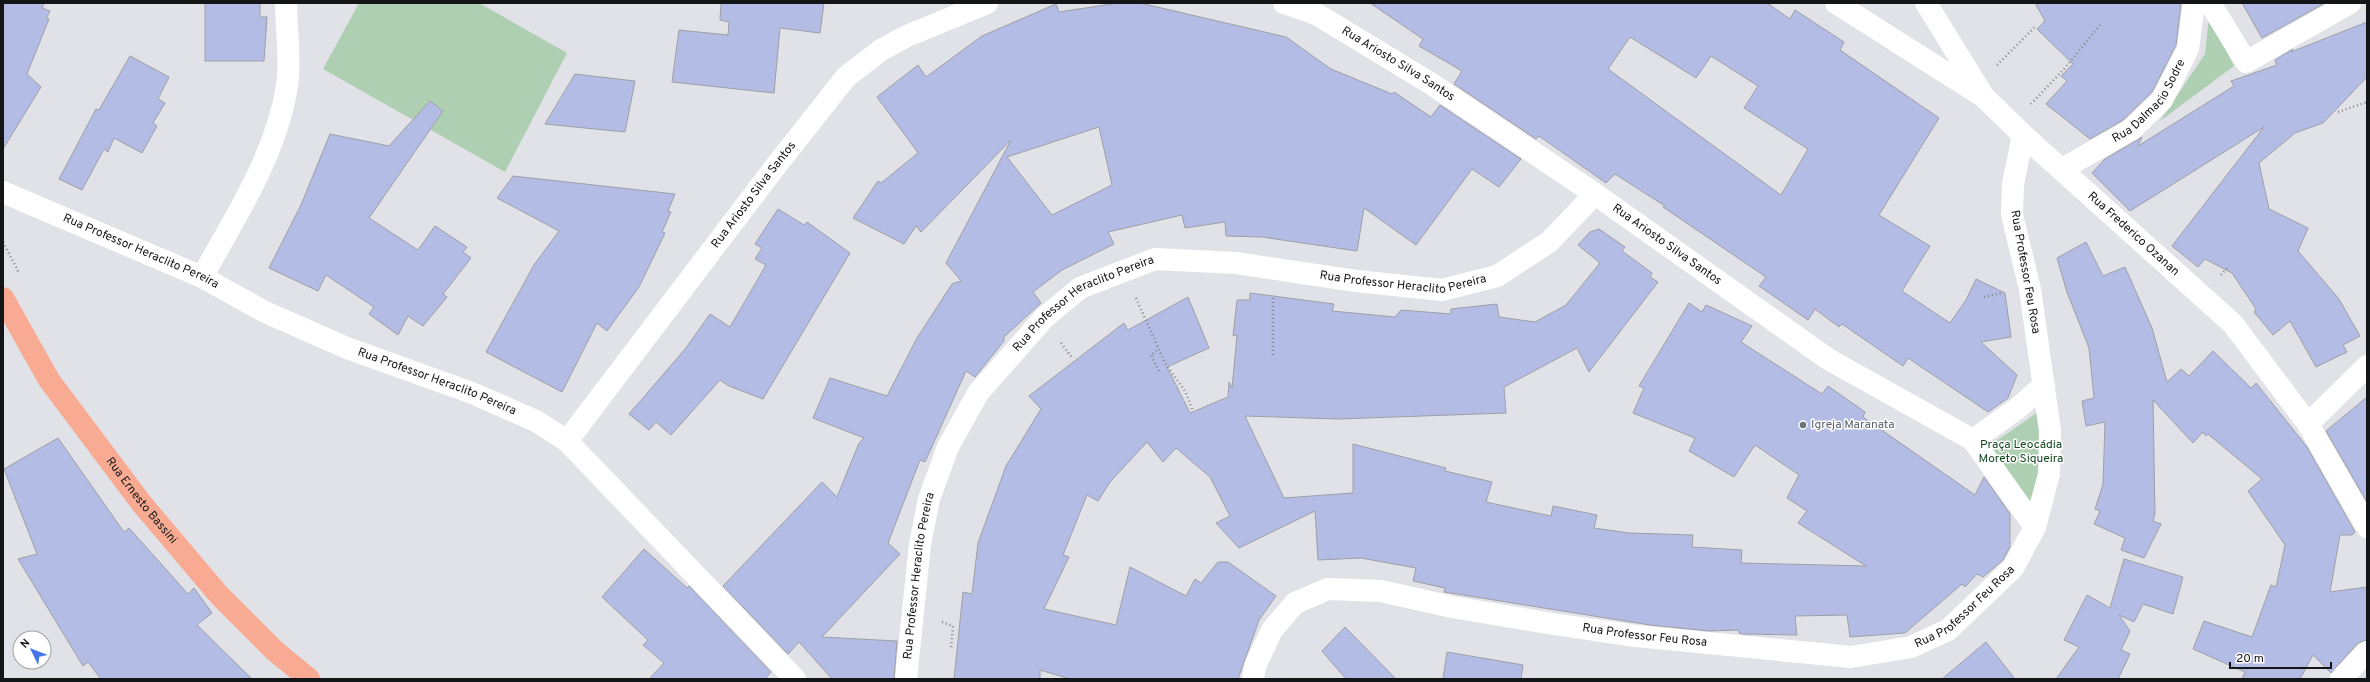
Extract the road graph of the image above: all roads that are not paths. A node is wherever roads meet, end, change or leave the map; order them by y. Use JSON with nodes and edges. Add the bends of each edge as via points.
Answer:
{"nodes":[{"id":1,"x":286,"y":3,"type":"edge"},
{"id":2,"x":987,"y":3,"type":"edge"},
{"id":3,"x":1284,"y":3,"type":"edge"},
{"id":4,"x":1836,"y":3,"type":"edge"},
{"id":5,"x":1926,"y":3,"type":"edge"},
{"id":6,"x":2194,"y":3,"type":"edge"},
{"id":7,"x":2210,"y":3,"type":"edge"},
{"id":8,"x":2350,"y":3,"type":"edge"},
{"id":9,"x":1980,"y":90,"type":"junction"},
{"id":10,"x":2016,"y":129,"type":"junction"},
{"id":11,"x":2062,"y":169,"type":"junction"},
{"id":12,"x":3,"y":192,"type":"edge"},
{"id":13,"x":1595,"y":194,"type":"junction"},
{"id":14,"x":202,"y":277,"type":"junction"},
{"id":15,"x":3,"y":298,"type":"edge"},
{"id":16,"x":2367,"y":366,"type":"edge"},
{"id":17,"x":2044,"y":385,"type":"junction"},
{"id":18,"x":2308,"y":424,"type":"junction"},
{"id":19,"x":1973,"y":440,"type":"junction"},
{"id":20,"x":567,"y":441,"type":"junction"},
{"id":21,"x":2035,"y":527,"type":"junction"},
{"id":22,"x":2367,"y":527,"type":"edge"},
{"id":23,"x":2367,"y":652,"type":"edge"},
{"id":24,"x":309,"y":679,"type":"edge"},
{"id":25,"x":795,"y":679,"type":"edge"},
{"id":26,"x":906,"y":679,"type":"edge"},
{"id":27,"x":1253,"y":679,"type":"edge"},
{"id":28,"x":2341,"y":679,"type":"edge"}],
"edges":[{"from":1,"to":14,"type":"street","via":[[287,84],[274,140],[249,193]]},
{"from":2,"to":20,"type":"street","name":"Rua Ariosto Silva Santos","via":[[907,36],[881,50],[846,77],[775,166]]},
{"from":3,"to":13,"type":"street","name":"Rua Ariosto Silva Santos","via":[[1318,15],[1430,83]]},
{"from":4,"to":9,"type":"street","name":"Rua Frederico Ozanan"},
{"from":5,"to":9,"type":"street"},
{"from":6,"to":11,"type":"street","name":"Rua Dalmacio Sodre","via":[[2188,49],[2162,100],[2131,130]]},
{"from":7,"to":8,"type":"street","via":[[2246,62]]},
{"from":9,"to":10,"type":"street","name":"Rua Frederico Ozanan"},
{"from":10,"to":11,"type":"street","name":"Rua Frederico Ozanan"},
{"from":10,"to":17,"type":"street","name":"Rua Professor Feu Rosa","via":[[2012,215],[2030,289]]},
{"from":11,"to":18,"type":"street","name":"Rua Frederico Ozanan","via":[[2233,324]]},
{"from":12,"to":14,"type":"street","name":"Rua Professor Heraclito Pereira"},
{"from":13,"to":19,"type":"street","name":"Rua Ariosto Silva Santos","via":[[1828,359]]},
{"from":13,"to":26,"type":"street","name":"Rua Professor Heraclito Pereira","via":[[1549,242],[1497,276],[1442,290],[1356,281],[1236,263],[1155,259],[1080,288],[1044,318],[978,393],[948,447],[929,499],[920,544]]},
{"from":14,"to":20,"type":"street","name":"Rua Professor Heraclito Pereira","via":[[265,312],[347,348],[472,392],[536,421]]},
{"from":15,"to":24,"type":"main road","name":"Rua Ernesto Bassini","via":[[49,380],[142,504],[219,595],[275,651]]},
{"from":16,"to":18,"type":"street"},
{"from":17,"to":19,"type":"street","via":[[2018,408]]},
{"from":17,"to":21,"type":"street","name":"Rua Professor Feu Rosa","via":[[2050,431],[2049,474]]},
{"from":18,"to":22,"type":"street","name":"Rua Frederico Ozanan"},
{"from":19,"to":21,"type":"street"},
{"from":20,"to":25,"type":"street","name":"Rua Professor Heraclito Pereira"},
{"from":21,"to":27,"type":"street","name":"Rua Professor Feu Rosa","via":[[2013,568],[1977,603],[1948,630],[1911,647],[1851,657],[1771,650],[1636,636],[1546,623],[1452,607],[1381,591],[1328,589],[1295,603],[1272,630],[1255,666]]},
{"from":23,"to":28,"type":"street"}]}
